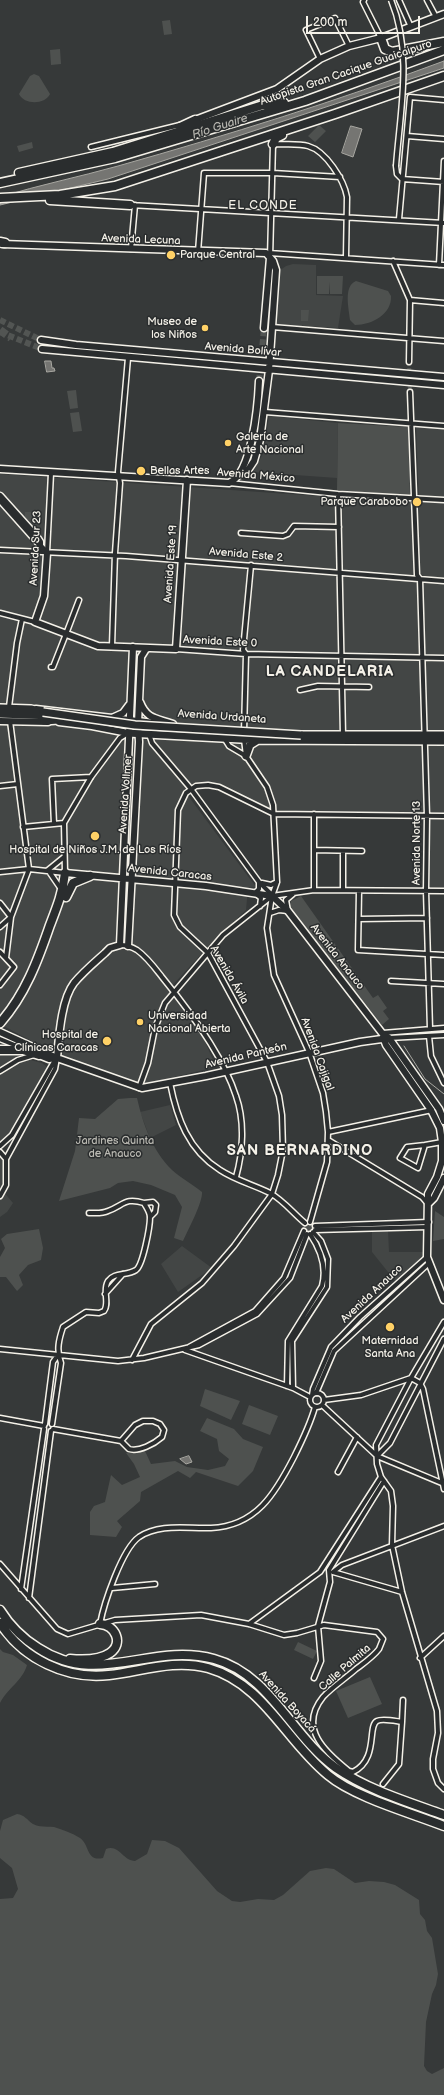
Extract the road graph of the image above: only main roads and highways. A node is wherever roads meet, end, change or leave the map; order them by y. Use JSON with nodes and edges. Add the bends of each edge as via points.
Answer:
{"nodes":[{"id":1,"x":444,"y":14,"type":"edge"},
{"id":2,"x":381,"y":38,"type":"junction"},
{"id":3,"x":444,"y":42,"type":"edge"},
{"id":4,"x":444,"y":50,"type":"edge"},
{"id":5,"x":444,"y":76,"type":"edge"},
{"id":6,"x":305,"y":101,"type":"junction"},
{"id":7,"x":335,"y":114,"type":"junction"},
{"id":8,"x":195,"y":120,"type":"joint"},
{"id":9,"x":148,"y":141,"type":"junction"},
{"id":10,"x":273,"y":144,"type":"road end"},
{"id":11,"x":0,"y":179,"type":"edge"},
{"id":12,"x":0,"y":183,"type":"edge"},
{"id":13,"x":0,"y":198,"type":"edge"},
{"id":14,"x":28,"y":198,"type":"junction"},
{"id":15,"x":132,"y":205,"type":"road end"},
{"id":16,"x":1,"y":243,"type":"edge"},
{"id":17,"x":269,"y":255,"type":"junction"},
{"id":18,"x":270,"y":265,"type":"junction"},
{"id":19,"x":276,"y":270,"type":"junction"},
{"id":20,"x":264,"y":328,"type":"tunnel mouth"},
{"id":21,"x":41,"y":340,"type":"tunnel mouth"},
{"id":22,"x":42,"y":350,"type":"tunnel mouth"},
{"id":23,"x":269,"y":362,"type":"junction"},
{"id":24,"x":269,"y":370,"type":"junction"},
{"id":25,"x":444,"y":377,"type":"edge"},
{"id":26,"x":259,"y":381,"type":"tunnel mouth"},
{"id":27,"x":444,"y":385,"type":"edge"},
{"id":28,"x":0,"y":469,"type":"edge"},
{"id":29,"x":240,"y":475,"type":"junction"},
{"id":30,"x":187,"y":480,"type":"junction"},
{"id":31,"x":0,"y":496,"type":"edge"},
{"id":32,"x":35,"y":622,"type":"joint"},
{"id":33,"x":133,"y":647,"type":"junction"},
{"id":34,"x":149,"y":648,"type":"junction"},
{"id":35,"x":176,"y":649,"type":"joint"},
{"id":36,"x":131,"y":700,"type":"junction"},
{"id":37,"x":139,"y":701,"type":"junction"},
{"id":38,"x":0,"y":708,"type":"edge"},
{"id":39,"x":0,"y":714,"type":"edge"},
{"id":40,"x":112,"y":718,"type":"road end"},
{"id":41,"x":73,"y":719,"type":"junction"},
{"id":42,"x":0,"y":721,"type":"edge"},
{"id":43,"x":44,"y":721,"type":"junction"},
{"id":44,"x":173,"y":724,"type":"joint"},
{"id":45,"x":260,"y":731,"type":"road end"},
{"id":46,"x":128,"y":733,"type":"junction"},
{"id":47,"x":138,"y":734,"type":"junction"},
{"id":48,"x":149,"y":734,"type":"junction"},
{"id":49,"x":444,"y":735,"type":"edge"},
{"id":50,"x":327,"y":737,"type":"junction"},
{"id":51,"x":299,"y":738,"type":"junction"},
{"id":52,"x":424,"y":738,"type":"junction"},
{"id":53,"x":259,"y":740,"type":"junction"},
{"id":54,"x":444,"y":741,"type":"edge"},
{"id":55,"x":246,"y":756,"type":"road end"},
{"id":56,"x":65,"y":873,"type":"joint"},
{"id":57,"x":90,"y":876,"type":"junction"},
{"id":58,"x":122,"y":878,"type":"junction"},
{"id":59,"x":131,"y":879,"type":"junction"},
{"id":60,"x":272,"y":896,"type":"joint"},
{"id":61,"x":45,"y":942,"type":"junction"},
{"id":62,"x":128,"y":946,"type":"road end"},
{"id":63,"x":0,"y":1023,"type":"edge"},
{"id":64,"x":0,"y":1032,"type":"edge"},
{"id":65,"x":385,"y":1037,"type":"junction"},
{"id":66,"x":0,"y":1050,"type":"edge"},
{"id":67,"x":39,"y":1054,"type":"joint"},
{"id":68,"x":57,"y":1058,"type":"junction"},
{"id":69,"x":444,"y":1121,"type":"edge"},
{"id":70,"x":444,"y":1178,"type":"edge"},
{"id":71,"x":428,"y":1204,"type":"junction"},
{"id":72,"x":444,"y":1300,"type":"edge"},
{"id":73,"x":0,"y":1610,"type":"edge"},
{"id":74,"x":0,"y":1624,"type":"edge"},
{"id":75,"x":100,"y":1624,"type":"road end"},
{"id":76,"x":56,"y":1658,"type":"junction"},
{"id":77,"x":444,"y":1815,"type":"edge"},
{"id":78,"x":444,"y":1826,"type":"edge"}],
"edges":[{"from":1,"to":2,"type":"main road"},
{"from":2,"to":3,"type":"highway","via":[[385,49],[392,52]]},
{"from":2,"to":8,"type":"main road","via":[[349,46],[320,60],[277,89]]},
{"from":4,"to":6,"type":"highway","name":"Autopista Gran Cacique Guaicaipuro"},
{"from":5,"to":7,"type":"highway"},
{"from":6,"to":9,"type":"highway","via":[[263,105]]},
{"from":6,"to":12,"type":"highway","name":"Autopista Gran Cacique Guaicaipuro","via":[[115,158]]},
{"from":7,"to":10,"type":"highway","via":[[279,136]]},
{"from":7,"to":14,"type":"highway","via":[[114,186]]},
{"from":8,"to":9,"type":"highway"},
{"from":9,"to":11,"type":"highway"},
{"from":13,"to":14,"type":"highway"},
{"from":14,"to":15,"type":"highway"},
{"from":16,"to":17,"type":"main road","name":"Avenida Lecuna"},
{"from":17,"to":18,"type":"main road"},
{"from":17,"to":19,"type":"main road"},
{"from":18,"to":19,"type":"main road"},
{"from":18,"to":20,"type":"main road"},
{"from":19,"to":23,"type":"main road"},
{"from":21,"to":23,"type":"main road","name":"Avenida Bolívar"},
{"from":22,"to":24,"type":"main road","name":"Avenida Bolívar"},
{"from":23,"to":24,"type":"main road"},
{"from":23,"to":25,"type":"main road","name":"Avenida Bolívar"},
{"from":24,"to":27,"type":"main road","name":"Avenida Bolívar"},
{"from":24,"to":29,"type":"main road","via":[[260,440],[254,461],[248,470]]},
{"from":26,"to":29,"type":"main road","via":[[254,433]]},
{"from":28,"to":30,"type":"main road","name":"Avenida México"},
{"from":29,"to":30,"type":"main road","name":"Avenida México","via":[[229,483]]},
{"from":30,"to":35,"type":"main road","name":"Avenida Este 19"},
{"from":31,"to":32,"type":"main road","name":"Avenida Sur 23","via":[[36,536],[40,546],[47,553],[44,596]]},
{"from":32,"to":33,"type":"main road","name":"Avenida Este 0","via":[[98,646]]},
{"from":33,"to":34,"type":"main road","name":"Avenida Este 0"},
{"from":33,"to":36,"type":"main road","name":"Avenida Vollmer"},
{"from":34,"to":35,"type":"main road","name":"Avenida Este 0"},
{"from":34,"to":37,"type":"main road","name":"Avenida Vollmer","via":[[141,657]]},
{"from":36,"to":40,"type":"main road","via":[[123,714]]},
{"from":36,"to":46,"type":"main road","name":"Avenida Vollmer"},
{"from":37,"to":44,"type":"main road","via":[[144,713],[150,718]]},
{"from":37,"to":47,"type":"main road","name":"Avenida Vollmer"},
{"from":38,"to":51,"type":"main road","bridge":true,"via":[[31,708],[43,712],[135,725]]},
{"from":39,"to":41,"type":"main road"},
{"from":41,"to":43,"type":"main road"},
{"from":41,"to":51,"type":"main road","bridge":true,"via":[[164,731]]},
{"from":42,"to":43,"type":"main road","name":"Avenida Urdaneta"},
{"from":43,"to":46,"type":"main road","name":"Avenida Urdaneta"},
{"from":44,"to":48,"type":"main road","via":[[146,723],[142,729]]},
{"from":45,"to":53,"type":"main road","via":[[251,734],[252,738]]},
{"from":46,"to":47,"type":"main road","name":"Avenida Urdaneta"},
{"from":46,"to":58,"type":"main road","name":"Avenida Vollmer","via":[[130,741]]},
{"from":47,"to":48,"type":"main road","name":"Avenida Urdaneta"},
{"from":47,"to":59,"type":"main road","name":"Avenida Vollmer"},
{"from":48,"to":53,"type":"main road","name":"Avenida Urdaneta"},
{"from":49,"to":52,"type":"main road","name":"Avenida Urdaneta"},
{"from":50,"to":51,"type":"main road"},
{"from":50,"to":52,"type":"main road","name":"Avenida Urdaneta"},
{"from":50,"to":52,"type":"main road","name":"Avenida Urdaneta","via":[[344,735]]},
{"from":51,"to":53,"type":"main road","name":"Avenida Urdaneta","via":[[287,741]]},
{"from":52,"to":54,"type":"main road","name":"Avenida Urdaneta"},
{"from":53,"to":55,"type":"main road","via":[[250,745]]},
{"from":56,"to":57,"type":"main road","name":"Avenida Caracas"},
{"from":56,"to":61,"type":"highway","via":[[63,892]]},
{"from":57,"to":58,"type":"main road","name":"Avenida Caracas"},
{"from":57,"to":61,"type":"highway","via":[[78,879],[70,885],[58,918]]},
{"from":58,"to":59,"type":"main road","name":"Avenida Caracas"},
{"from":58,"to":68,"type":"main road","name":"Avenida Vollmer","via":[[120,945],[110,948],[70,989],[65,1002]]},
{"from":59,"to":60,"type":"main road","name":"Avenida Caracas"},
{"from":59,"to":62,"type":"main road","name":"Avenida Vollmer"},
{"from":60,"to":65,"type":"main road","name":"Avenida Anauco","via":[[288,911]]},
{"from":61,"to":63,"type":"highway","via":[[17,1001]]},
{"from":64,"to":68,"type":"main road"},
{"from":65,"to":68,"type":"main road","name":"Avenida Panteón","via":[[138,1088]]},
{"from":65,"to":69,"type":"main road","name":"Avenida Anauco"},
{"from":65,"to":71,"type":"main road","name":"Avenida Anauco","via":[[440,1128],[440,1169],[428,1194]]},
{"from":66,"to":67,"type":"highway","via":[[23,1050]]},
{"from":67,"to":68,"type":"main road","via":[[49,1059]]},
{"from":70,"to":71,"type":"main road"},
{"from":71,"to":72,"type":"main road","name":"Avenida Anauco","via":[[428,1260]]},
{"from":73,"to":76,"type":"highway","name":"Avenida Boyacá","via":[[12,1627],[25,1639]]},
{"from":74,"to":78,"type":"highway","name":"Avenida Boyacá","via":[[10,1638],[36,1659],[73,1673],[108,1675],[177,1664],[199,1666],[225,1674],[261,1700],[310,1760],[329,1776],[355,1791]]},
{"from":75,"to":76,"type":"highway","via":[[108,1626],[116,1634],[117,1643],[110,1653],[85,1659]]},
{"from":76,"to":77,"type":"highway","name":"Avenida Boyacá","via":[[85,1666],[109,1665],[178,1654],[202,1656],[225,1663],[253,1679],[295,1728],[336,1768],[359,1782]]}]}
